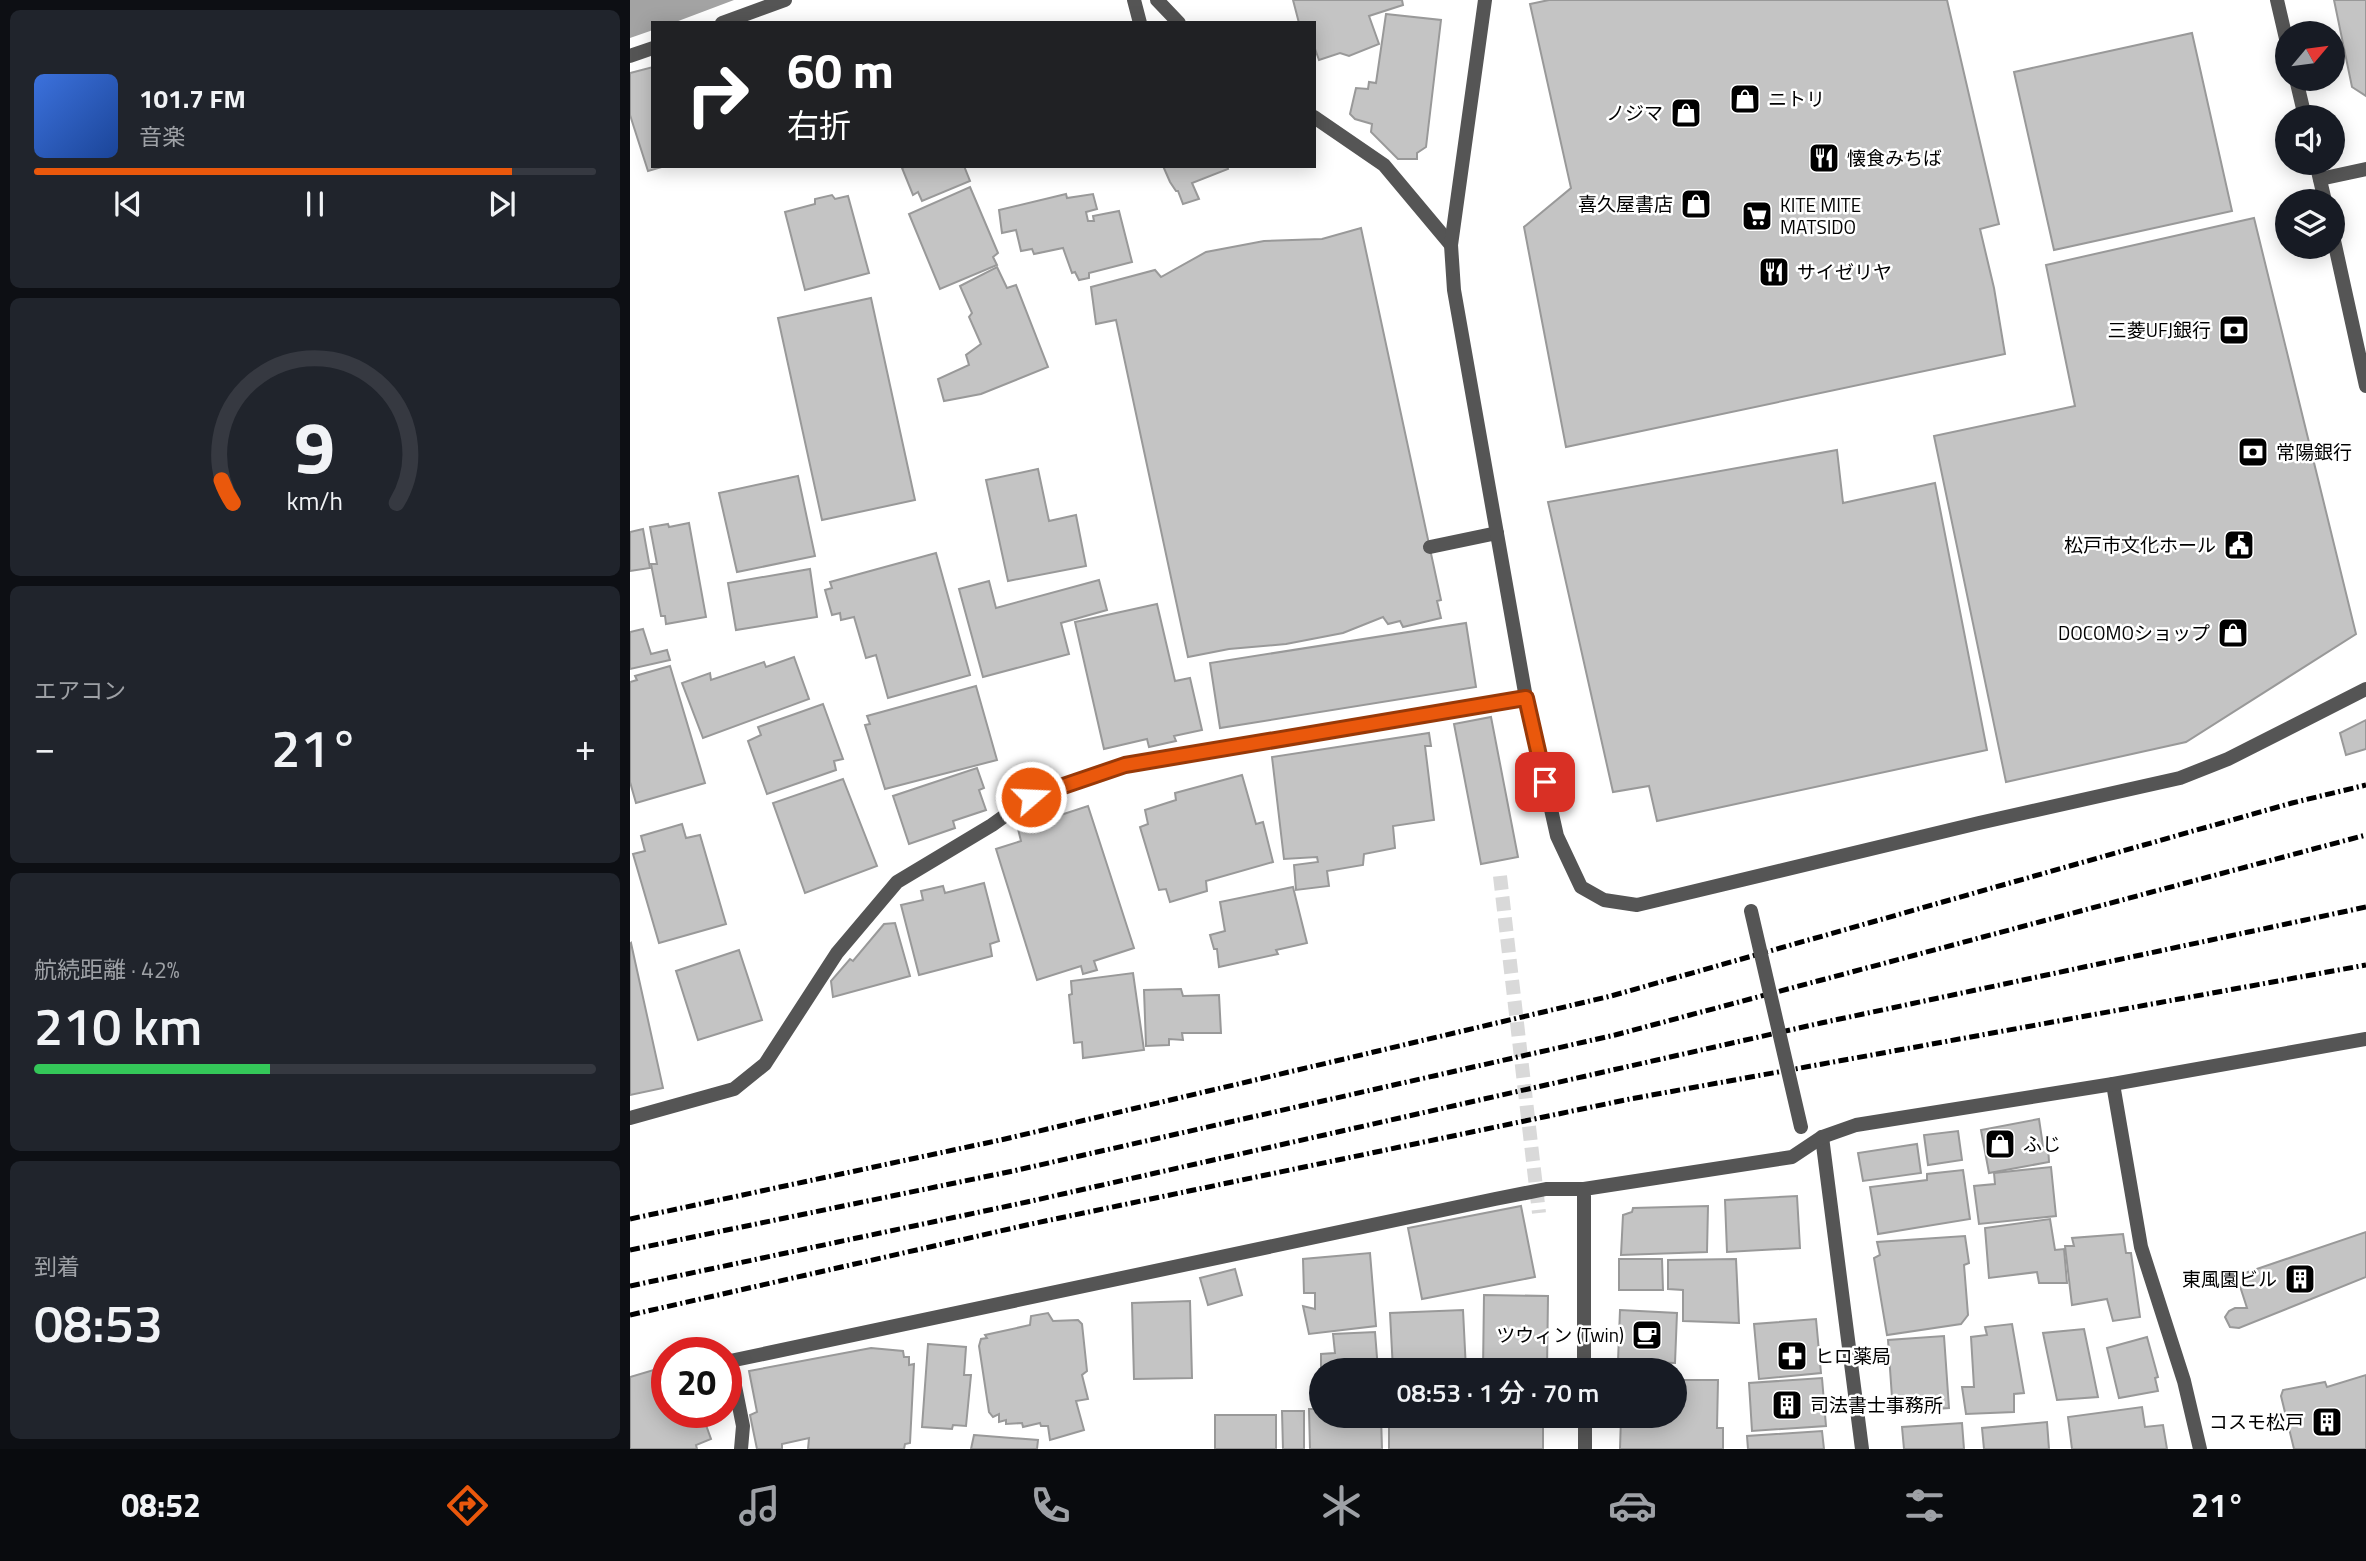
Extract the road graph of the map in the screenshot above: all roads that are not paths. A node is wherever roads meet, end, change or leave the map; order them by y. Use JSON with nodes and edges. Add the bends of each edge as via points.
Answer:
{"nodes":[{"id":1,"x":785,"y":0,"type":"edge"},
{"id":2,"x":1134,"y":0,"type":"edge"},
{"id":3,"x":1157,"y":0,"type":"edge"},
{"id":4,"x":1485,"y":0,"type":"edge"},
{"id":5,"x":2277,"y":0,"type":"edge"},
{"id":6,"x":727,"y":21,"type":"edge"},
{"id":7,"x":1139,"y":21,"type":"edge"},
{"id":8,"x":1177,"y":21,"type":"edge"},
{"id":9,"x":2282,"y":21,"type":"edge"},
{"id":10,"x":651,"y":49,"type":"edge"},
{"id":11,"x":630,"y":56,"type":"edge"},
{"id":12,"x":1316,"y":118,"type":"edge"},
{"id":13,"x":2366,"y":169,"type":"edge"},
{"id":14,"x":2319,"y":175,"type":"edge"},
{"id":15,"x":2320,"y":179,"type":"junction"},
{"id":16,"x":2322,"y":189,"type":"edge"},
{"id":17,"x":1451,"y":245,"type":"junction"},
{"id":18,"x":2338,"y":259,"type":"edge"},
{"id":19,"x":2366,"y":386,"type":"edge"},
{"id":20,"x":1497,"y":533,"type":"junction"},
{"id":21,"x":1430,"y":547,"type":"dead end"},
{"id":22,"x":2366,"y":689,"type":"edge"},
{"id":23,"x":1526,"y":698,"type":"junction"},
{"id":24,"x":1751,"y":911,"type":"dead end"},
{"id":25,"x":2366,"y":1039,"type":"edge"},
{"id":26,"x":2113,"y":1084,"type":"junction"},
{"id":27,"x":630,"y":1118,"type":"edge"},
{"id":28,"x":1801,"y":1128,"type":"dead end"},
{"id":29,"x":1822,"y":1137,"type":"junction"},
{"id":30,"x":1584,"y":1189,"type":"junction"},
{"id":31,"x":1584,"y":1358,"type":"edge"},
{"id":32,"x":1584,"y":1428,"type":"edge"},
{"id":33,"x":741,"y":1449,"type":"edge"},
{"id":34,"x":1585,"y":1449,"type":"edge"},
{"id":35,"x":1862,"y":1449,"type":"edge"},
{"id":36,"x":2200,"y":1449,"type":"edge"}],
"edges":[{"from":1,"to":6,"type":"street"},
{"from":2,"to":7,"type":"street"},
{"from":3,"to":8,"type":"street"},
{"from":4,"to":17,"type":"street"},
{"from":5,"to":9,"type":"street"},
{"from":10,"to":11,"type":"street"},
{"from":12,"to":17,"type":"street","via":[[1384,165]]},
{"from":13,"to":15,"type":"street"},
{"from":14,"to":15,"type":"street"},
{"from":15,"to":16,"type":"street"},
{"from":17,"to":20,"type":"street","via":[[1454,290]]},
{"from":18,"to":19,"type":"street"},
{"from":20,"to":21,"type":"street"},
{"from":20,"to":23,"type":"street"},
{"from":22,"to":23,"type":"street","via":[[2180,778],[1637,905],[1604,900],[1581,887],[1557,836]]},
{"from":23,"to":27,"type":"street","via":[[1125,765],[1031,797],[897,883],[837,953],[765,1064],[734,1089]]},
{"from":24,"to":28,"type":"street","bridge":true},
{"from":25,"to":26,"type":"street"},
{"from":26,"to":29,"type":"street","via":[[1856,1125]]},
{"from":26,"to":36,"type":"street","via":[[2141,1247],[2184,1381]]},
{"from":29,"to":30,"type":"street","via":[[1791,1157]]},
{"from":29,"to":35,"type":"street"},
{"from":30,"to":31,"type":"street"},
{"from":30,"to":33,"type":"street","via":[[1546,1189],[1495,1199],[730,1361],[743,1426]]},
{"from":32,"to":34,"type":"street"}]}
